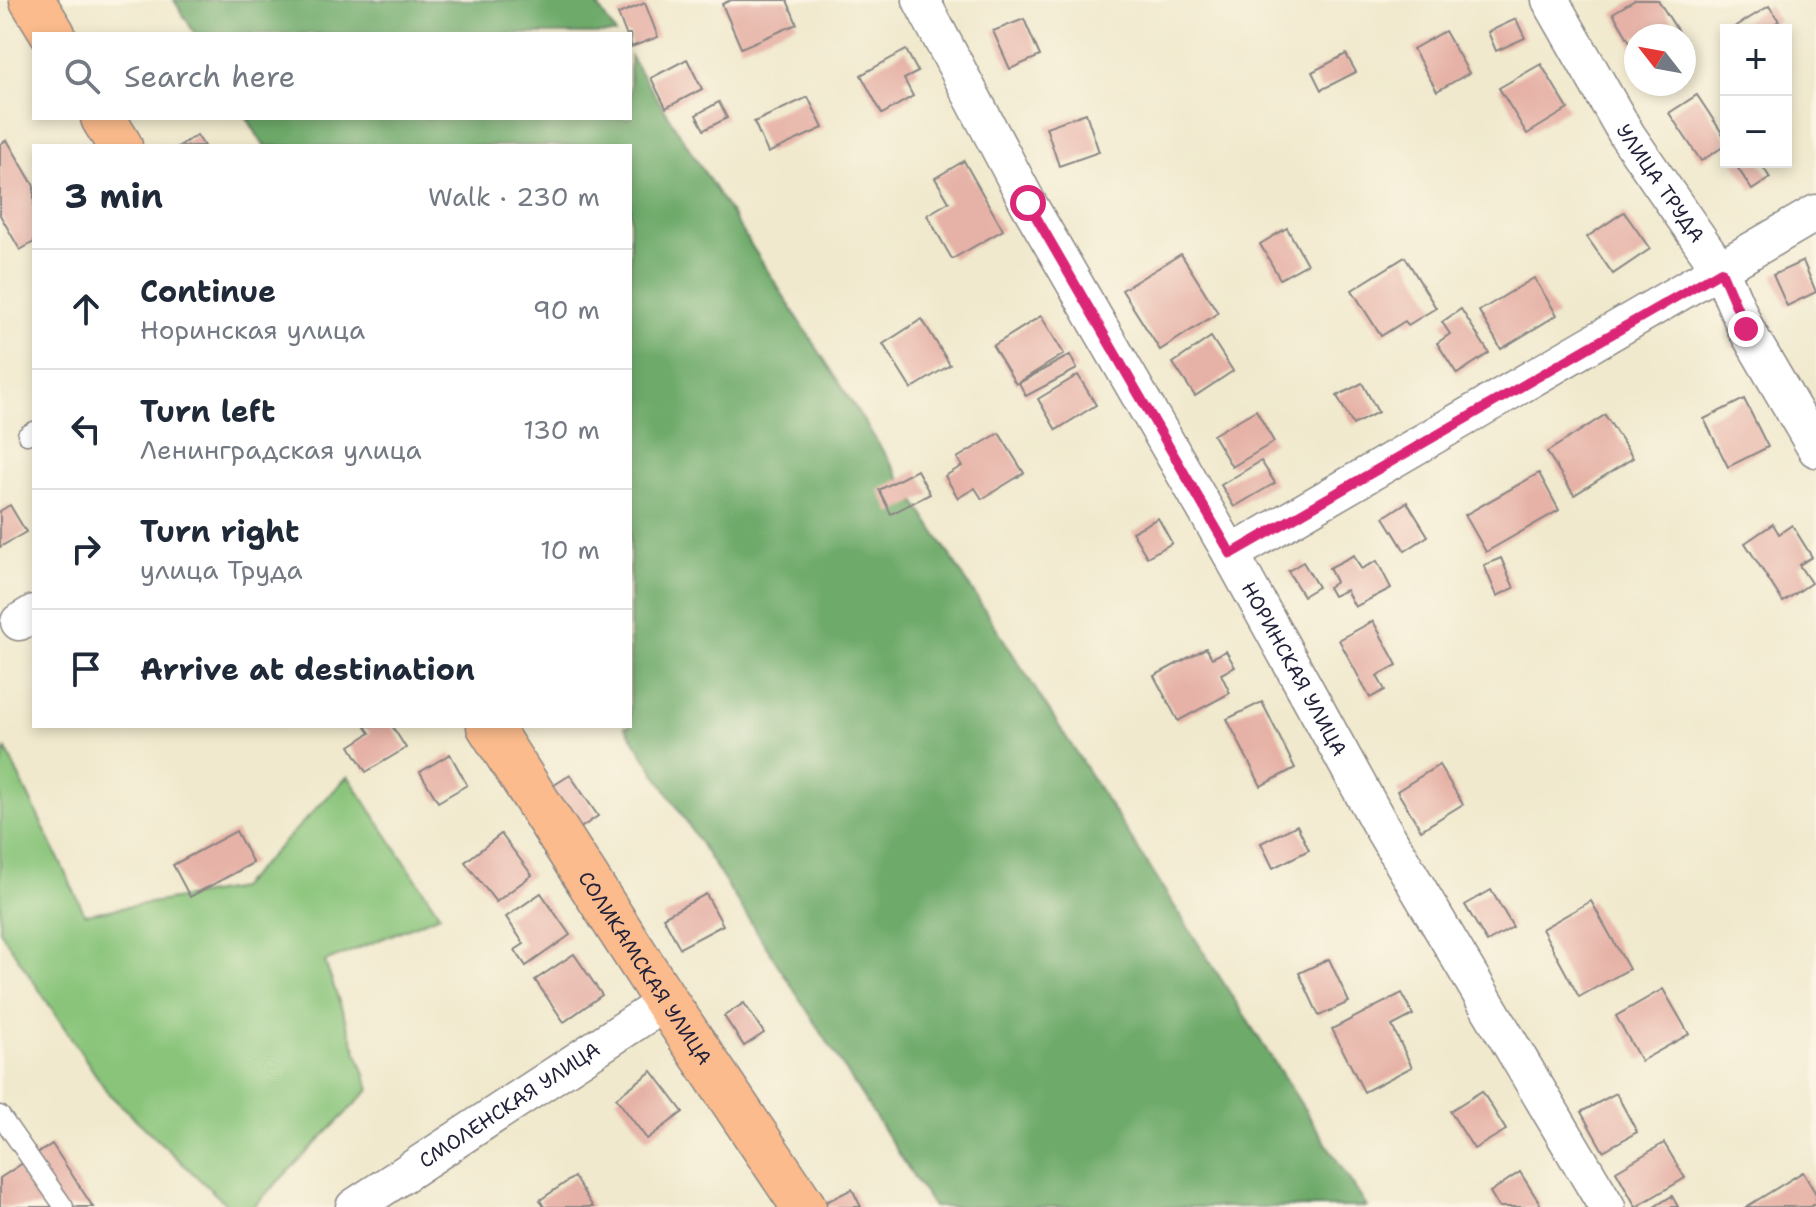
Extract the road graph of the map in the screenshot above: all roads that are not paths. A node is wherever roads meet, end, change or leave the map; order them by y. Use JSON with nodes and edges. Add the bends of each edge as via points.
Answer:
{"nodes":[{"id":1,"x":32,"y":0,"type":"edge"},
{"id":2,"x":921,"y":0,"type":"edge"},
{"id":3,"x":1550,"y":0,"type":"edge"},
{"id":4,"x":52,"y":32,"type":"edge"},
{"id":5,"x":104,"y":120,"type":"edge"},
{"id":6,"x":119,"y":144,"type":"edge"},
{"id":7,"x":1816,"y":213,"type":"edge"},
{"id":8,"x":1721,"y":271,"type":"junction"},
{"id":9,"x":1816,"y":449,"type":"edge"},
{"id":10,"x":1231,"y":554,"type":"junction"},
{"id":11,"x":490,"y":728,"type":"edge"},
{"id":12,"x":666,"y":1002,"type":"junction"},
{"id":13,"x":0,"y":1115,"type":"edge"},
{"id":14,"x":64,"y":1207,"type":"edge"},
{"id":15,"x":354,"y":1207,"type":"edge"},
{"id":16,"x":804,"y":1207,"type":"edge"},
{"id":17,"x":1607,"y":1207,"type":"edge"}],
"edges":[{"from":1,"to":4,"type":"main road"},
{"from":2,"to":10,"type":"street","name":"НОРИНСКАЯ УЛИЦА","via":[[1028,203]]},
{"from":3,"to":8,"type":"street","name":"УЛИЦА ТРУДА","via":[[1627,135]]},
{"from":5,"to":6,"type":"main road"},
{"from":7,"to":8,"type":"street"},
{"from":8,"to":9,"type":"street","name":"УЛИЦА ТРУДА","via":[[1746,329]]},
{"from":8,"to":10,"type":"street"},
{"from":10,"to":17,"type":"street","name":"НОРИНСКАЯ УЛИЦА","via":[[1378,821]]},
{"from":11,"to":12,"type":"main road","name":"СОЛИКАМСКАЯ УЛИЦА"},
{"from":12,"to":15,"type":"street","name":"СМОЛЕНСКАЯ УЛИЦА"},
{"from":12,"to":16,"type":"main road","name":"СОЛИКАМСКАЯ УЛИЦА"},
{"from":13,"to":14,"type":"lane"}]}
